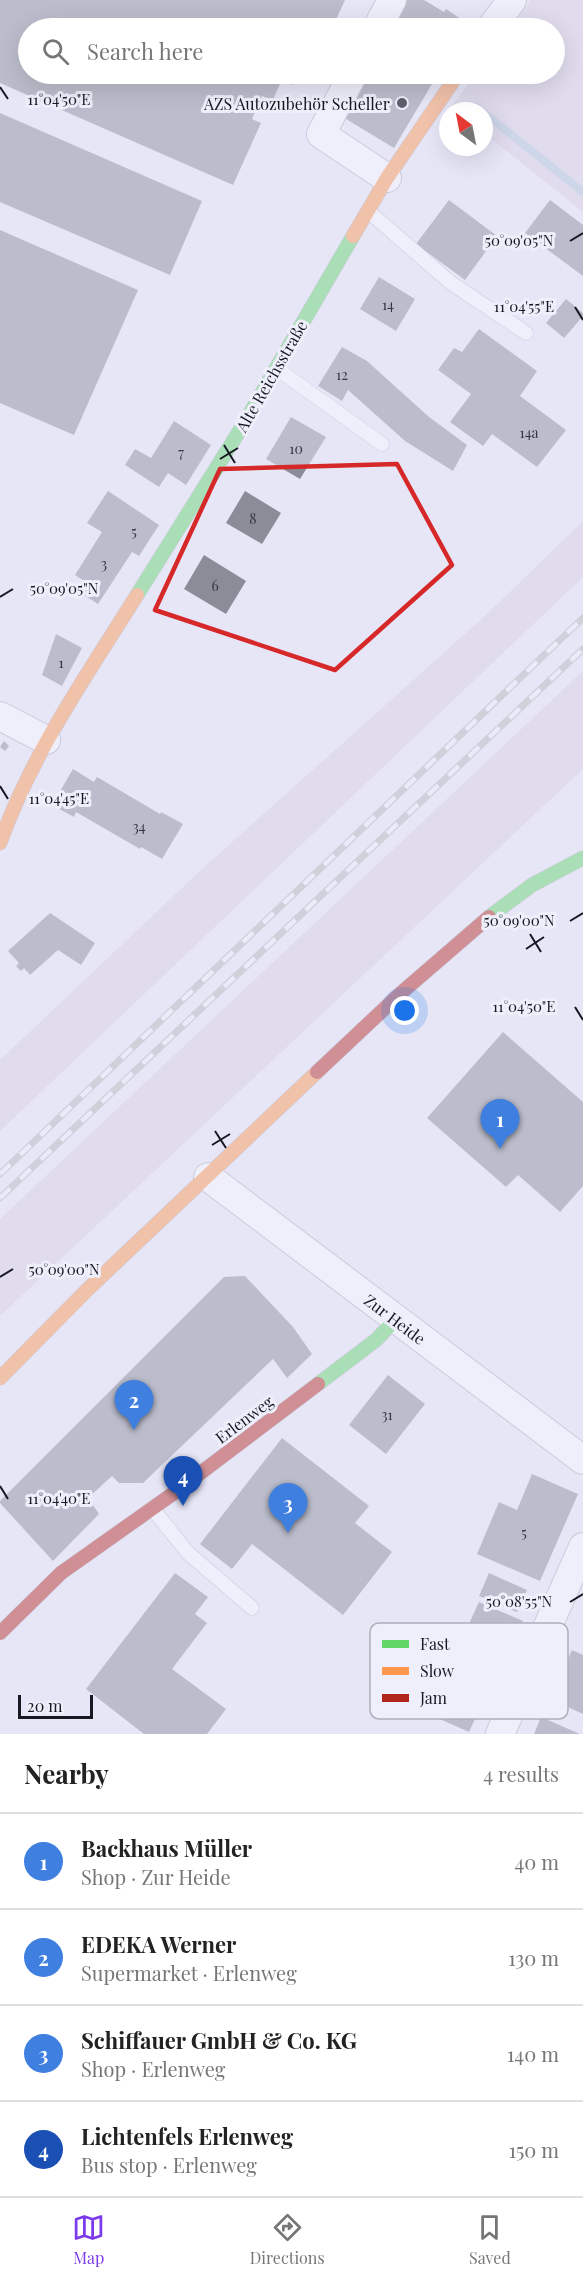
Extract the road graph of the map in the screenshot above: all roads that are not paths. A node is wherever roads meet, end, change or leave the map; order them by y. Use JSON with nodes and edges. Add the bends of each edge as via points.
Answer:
{"nodes":[{"id":1,"x":392,"y":0,"type":"edge"},
{"id":2,"x":512,"y":0,"type":"edge"},
{"id":3,"x":382,"y":18,"type":"edge"},
{"id":4,"x":498,"y":18,"type":"edge"},
{"id":5,"x":348,"y":84,"type":"edge"},
{"id":6,"x":451,"y":84,"type":"edge"},
{"id":7,"x":387,"y":178,"type":"junction"},
{"id":8,"x":368,"y":211,"type":"junction"},
{"id":9,"x":526,"y":333,"type":"dead end"},
{"id":10,"x":276,"y":368,"type":"junction"},
{"id":11,"x":382,"y":444,"type":"dead end"},
{"id":12,"x":0,"y":716,"type":"edge"},
{"id":13,"x":46,"y":740,"type":"junction"},
{"id":14,"x":0,"y":843,"type":"edge"},
{"id":15,"x":583,"y":858,"type":"edge"},
{"id":16,"x":208,"y":1177,"type":"junction"},
{"id":17,"x":396,"y":1319,"type":"junction"},
{"id":18,"x":0,"y":1378,"type":"edge"},
{"id":19,"x":583,"y":1460,"type":"edge"},
{"id":20,"x":152,"y":1509,"type":"junction"},
{"id":21,"x":583,"y":1547,"type":"edge"},
{"id":22,"x":252,"y":1608,"type":"dead end"},
{"id":23,"x":549,"y":1623,"type":"edge"},
{"id":24,"x":0,"y":1634,"type":"edge"},
{"id":25,"x":507,"y":1719,"type":"edge"},
{"id":26,"x":500,"y":1734,"type":"edge"}],
"edges":[{"from":1,"to":3,"type":"street"},
{"from":2,"to":4,"type":"street"},
{"from":5,"to":7,"type":"street","via":[[321,134]]},
{"from":6,"to":7,"type":"street","name":"Alte Reichsstraße"},
{"from":7,"to":8,"type":"street","name":"Alte Reichsstraße"},
{"from":8,"to":9,"type":"lane","via":[[451,283]]},
{"from":8,"to":10,"type":"street","name":"Alte Reichsstraße"},
{"from":10,"to":11,"type":"lane"},
{"from":10,"to":13,"type":"street","name":"Alte Reichsstraße"},
{"from":12,"to":13,"type":"street"},
{"from":13,"to":14,"type":"street","name":"Alte Reichsstraße"},
{"from":15,"to":16,"type":"street","via":[[531,885],[476,927],[308,1079]]},
{"from":16,"to":17,"type":"street","name":"Zur Heide"},
{"from":16,"to":18,"type":"street"},
{"from":17,"to":19,"type":"street","name":"Zur Heide"},
{"from":17,"to":20,"type":"street","name":"Erlenweg","via":[[376,1340]]},
{"from":20,"to":22,"type":"lane","via":[[188,1553]]},
{"from":20,"to":24,"type":"street","name":"Erlenweg","via":[[61,1573]]},
{"from":21,"to":23,"type":"street"},
{"from":25,"to":26,"type":"street"}]}
